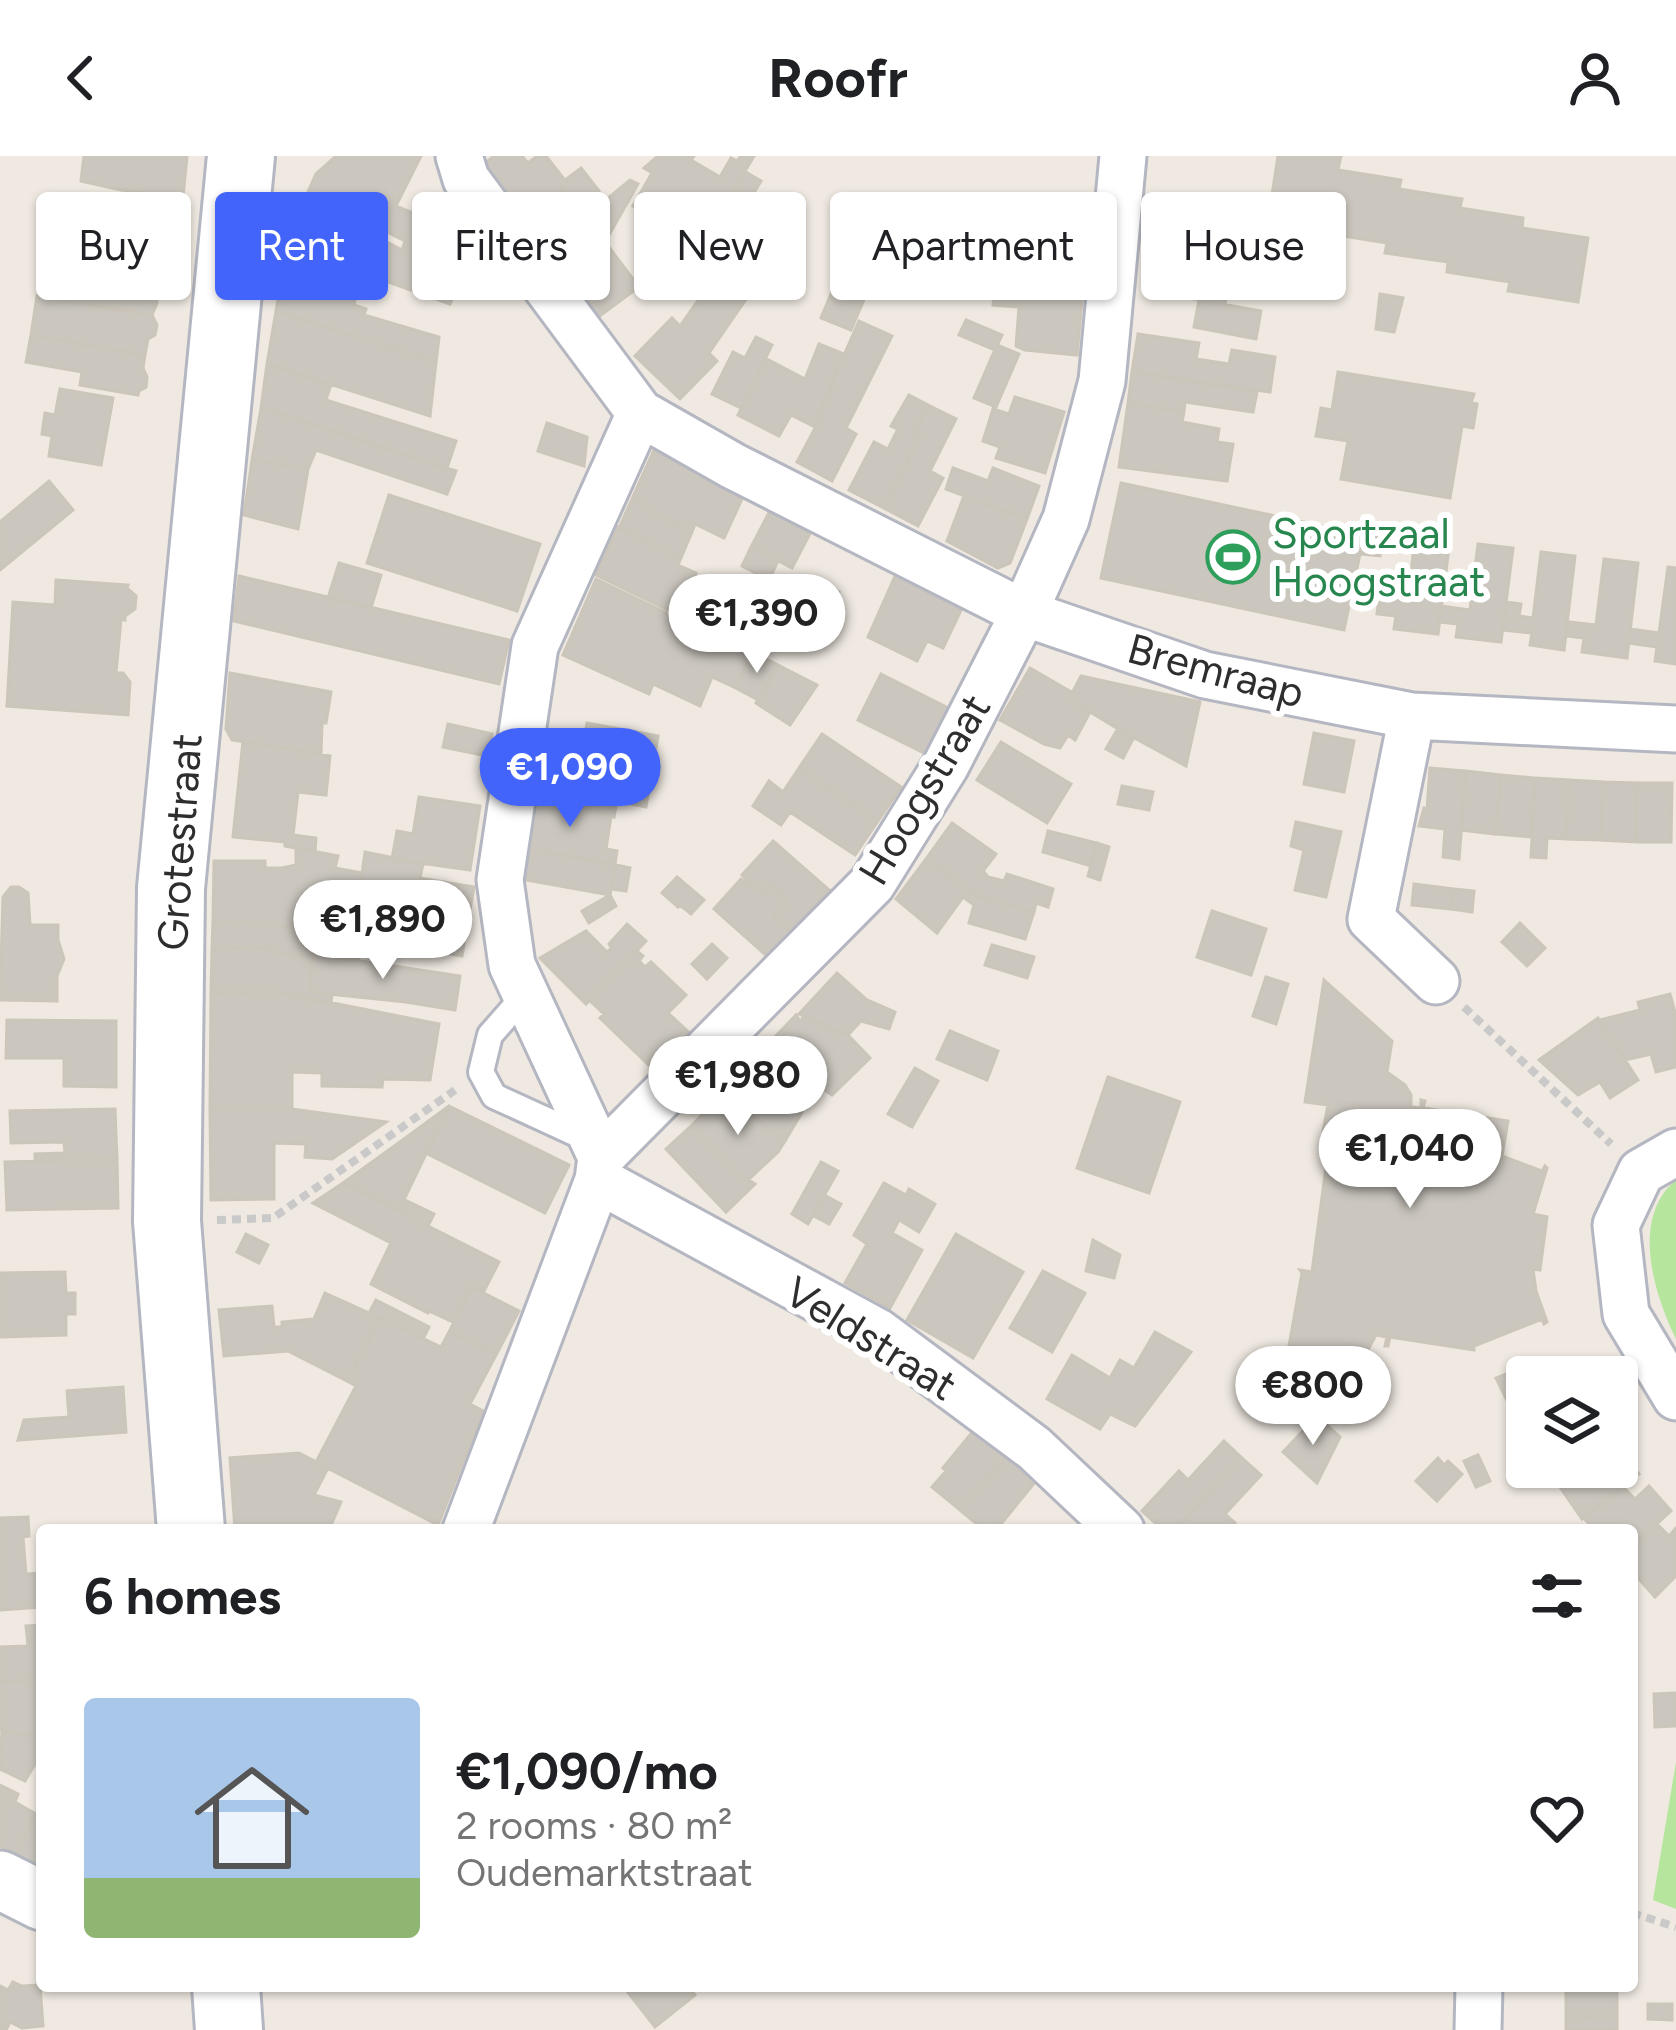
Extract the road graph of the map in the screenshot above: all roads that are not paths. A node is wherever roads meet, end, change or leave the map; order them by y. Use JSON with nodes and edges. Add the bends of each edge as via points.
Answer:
{"nodes":[{"id":1,"x":241,"y":156,"type":"edge"},
{"id":2,"x":460,"y":156,"type":"edge"},
{"id":3,"x":1123,"y":156,"type":"edge"},
{"id":4,"x":640,"y":413,"type":"junction"},
{"id":5,"x":1024,"y":613,"type":"junction"},
{"id":6,"x":1412,"y":716,"type":"junction"},
{"id":7,"x":1676,"y":730,"type":"edge"},
{"id":8,"x":1436,"y":981,"type":"road end"},
{"id":9,"x":526,"y":994,"type":"junction"},
{"id":10,"x":598,"y":1160,"type":"junction"},
{"id":11,"x":1659,"y":1162,"type":"edge"},
{"id":12,"x":1676,"y":1397,"type":"edge"},
{"id":13,"x":191,"y":1524,"type":"edge"},
{"id":14,"x":468,"y":1524,"type":"edge"},
{"id":15,"x":1115,"y":1524,"type":"edge"},
{"id":16,"x":0,"y":1880,"type":"edge"},
{"id":17,"x":36,"y":1898,"type":"edge"},
{"id":18,"x":227,"y":1992,"type":"edge"},
{"id":19,"x":1479,"y":1992,"type":"edge"},
{"id":20,"x":230,"y":2030,"type":"edge"},
{"id":21,"x":1478,"y":2030,"type":"edge"}],
"edges":[{"from":1,"to":13,"type":"main road","name":"Grotestraat","via":[[171,889],[167,1222]]},
{"from":2,"to":4,"type":"street","via":[[466,179]]},
{"from":3,"to":5,"type":"street","name":"Hoogstraat","via":[[1102,381],[1066,519]]},
{"from":4,"to":5,"type":"street","name":"Bremraap"},
{"from":4,"to":9,"type":"street","via":[[536,646],[500,880],[512,965]]},
{"from":5,"to":6,"type":"street","name":"Bremraap","via":[[1205,674]]},
{"from":5,"to":10,"type":"street","name":"Hoogstraat","via":[[946,765],[872,884]]},
{"from":6,"to":7,"type":"street","name":"Bremraap"},
{"from":6,"to":8,"type":"street","via":[[1371,919]]},
{"from":9,"to":10,"type":"street"},
{"from":9,"to":10,"type":"lane","via":[[490,1035],[481,1072],[494,1096]]},
{"from":10,"to":14,"type":"street","name":"Hoogstraat"},
{"from":10,"to":15,"type":"street","name":"Veldstraat","via":[[878,1332],[1034,1448]]},
{"from":11,"to":12,"type":"street","via":[[1616,1225],[1626,1314]]},
{"from":16,"to":17,"type":"street"},
{"from":18,"to":20,"type":"main road"},
{"from":19,"to":21,"type":"street"}]}
